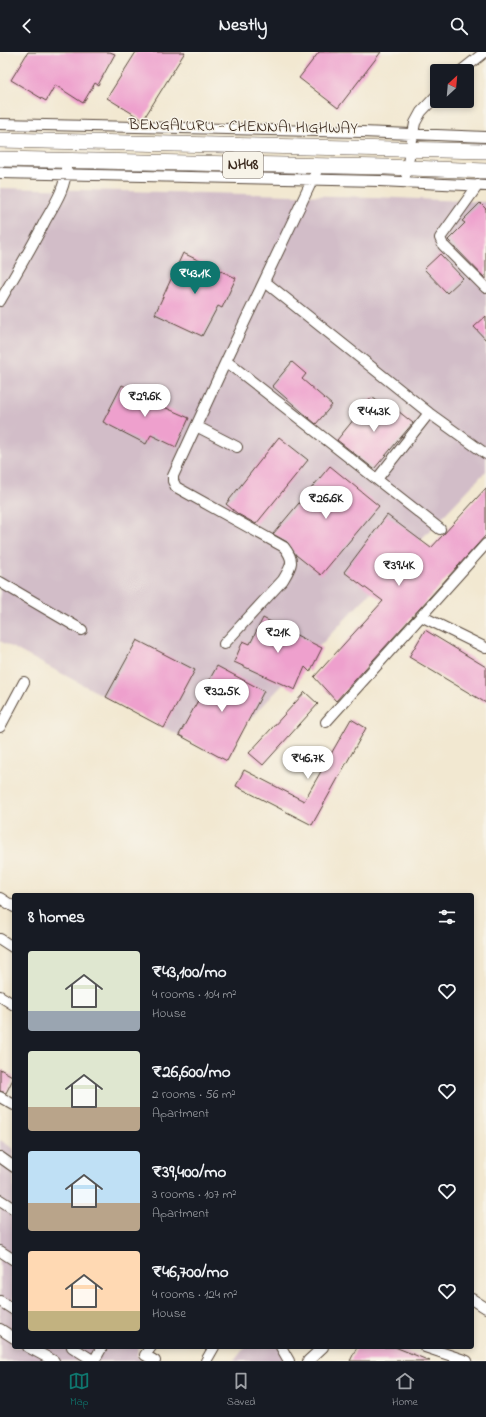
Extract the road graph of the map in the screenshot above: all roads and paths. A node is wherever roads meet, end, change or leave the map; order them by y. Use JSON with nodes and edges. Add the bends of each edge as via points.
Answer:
{"nodes":[{"id":1,"x":485,"y":52,"type":"edge"},
{"id":2,"x":470,"y":64,"type":"edge"},
{"id":3,"x":430,"y":103,"type":"edge"},
{"id":4,"x":0,"y":124,"type":"edge"},
{"id":5,"x":412,"y":135,"type":"junction"},
{"id":6,"x":486,"y":137,"type":"edge"},
{"id":7,"x":0,"y":140,"type":"edge"},
{"id":8,"x":410,"y":150,"type":"junction"},
{"id":9,"x":486,"y":151,"type":"edge"},
{"id":10,"x":0,"y":159,"type":"edge"},
{"id":11,"x":66,"y":168,"type":"junction"},
{"id":12,"x":486,"y":171,"type":"edge"},
{"id":13,"x":0,"y":173,"type":"edge"},
{"id":14,"x":316,"y":173,"type":"junction"},
{"id":15,"x":406,"y":175,"type":"junction"},
{"id":16,"x":482,"y":185,"type":"edge"},
{"id":17,"x":264,"y":281,"type":"junction"},
{"id":18,"x":486,"y":288,"type":"edge"},
{"id":19,"x":0,"y":301,"type":"edge"},
{"id":20,"x":226,"y":361,"type":"junction"},
{"id":21,"x":429,"y":413,"type":"junction"},
{"id":22,"x":196,"y":426,"type":"junction"},
{"id":23,"x":237,"y":448,"type":"dead end"},
{"id":24,"x":486,"y":454,"type":"edge"},
{"id":25,"x":377,"y":479,"type":"junction"},
{"id":26,"x":440,"y":529,"type":"dead end"},
{"id":27,"x":486,"y":544,"type":"edge"},
{"id":28,"x":0,"y":582,"type":"edge"},
{"id":29,"x":421,"y":616,"type":"junction"},
{"id":30,"x":82,"y":630,"type":"dead end"},
{"id":31,"x":224,"y":644,"type":"dead end"},
{"id":32,"x":486,"y":648,"type":"edge"},
{"id":33,"x":24,"y":682,"type":"dead end"},
{"id":34,"x":326,"y":722,"type":"dead end"},
{"id":35,"x":0,"y":727,"type":"edge"},
{"id":36,"x":0,"y":898,"type":"edge"},
{"id":37,"x":12,"y":906,"type":"edge"},
{"id":38,"x":0,"y":939,"type":"edge"},
{"id":39,"x":12,"y":947,"type":"edge"},
{"id":40,"x":0,"y":996,"type":"edge"},
{"id":41,"x":12,"y":1004,"type":"edge"},
{"id":42,"x":0,"y":1097,"type":"edge"},
{"id":43,"x":12,"y":1104,"type":"edge"},
{"id":44,"x":0,"y":1157,"type":"edge"},
{"id":45,"x":12,"y":1166,"type":"edge"},
{"id":46,"x":0,"y":1200,"type":"edge"},
{"id":47,"x":12,"y":1208,"type":"edge"},
{"id":48,"x":0,"y":1251,"type":"edge"},
{"id":49,"x":12,"y":1259,"type":"edge"},
{"id":50,"x":474,"y":1300,"type":"edge"},
{"id":51,"x":0,"y":1301,"type":"edge"},
{"id":52,"x":486,"y":1308,"type":"edge"},
{"id":53,"x":12,"y":1309,"type":"edge"},
{"id":54,"x":0,"y":1328,"type":"edge"},
{"id":55,"x":12,"y":1337,"type":"edge"},
{"id":56,"x":32,"y":1349,"type":"edge"},
{"id":57,"x":75,"y":1349,"type":"edge"},
{"id":58,"x":101,"y":1349,"type":"edge"},
{"id":59,"x":150,"y":1349,"type":"edge"},
{"id":60,"x":213,"y":1349,"type":"edge"},
{"id":61,"x":283,"y":1349,"type":"edge"},
{"id":62,"x":322,"y":1349,"type":"edge"},
{"id":63,"x":432,"y":1349,"type":"edge"},
{"id":64,"x":54,"y":1361,"type":"edge"},
{"id":65,"x":94,"y":1361,"type":"edge"},
{"id":66,"x":154,"y":1361,"type":"edge"},
{"id":67,"x":206,"y":1361,"type":"edge"},
{"id":68,"x":289,"y":1361,"type":"edge"},
{"id":69,"x":308,"y":1361,"type":"edge"},
{"id":70,"x":467,"y":1361,"type":"edge"}],
"edges":[{"from":1,"to":2,"type":"street"},
{"from":3,"to":5,"type":"street","via":[[417,117]]},
{"from":4,"to":5,"type":"street"},
{"from":5,"to":6,"type":"street"},
{"from":5,"to":8,"type":"street"},
{"from":7,"to":8,"type":"highway","name":"BENGALURU - CHENNAI HIGHWAY","number":"NH48"},
{"from":8,"to":9,"type":"highway","name":"BENGALURU - CHENNAI HIGHWAY","number":"NH48"},
{"from":8,"to":15,"type":"street"},
{"from":10,"to":11,"type":"highway","number":"NH48"},
{"from":11,"to":13,"type":"street"},
{"from":11,"to":14,"type":"highway","number":"NH48"},
{"from":11,"to":19,"type":"street","via":[[64,183],[57,200]]},
{"from":12,"to":15,"type":"highway","number":"NH48"},
{"from":14,"to":15,"type":"highway","number":"NH48"},
{"from":14,"to":17,"type":"street"},
{"from":15,"to":16,"type":"street"},
{"from":16,"to":18,"type":"street","via":[[440,238]]},
{"from":17,"to":20,"type":"street"},
{"from":17,"to":21,"type":"street"},
{"from":20,"to":22,"type":"street"},
{"from":20,"to":25,"type":"street"},
{"from":21,"to":24,"type":"street"},
{"from":21,"to":25,"type":"street"},
{"from":22,"to":23,"type":"street"},
{"from":22,"to":31,"type":"street","via":[[173,476],[176,487],[284,547],[292,561],[283,580]]},
{"from":25,"to":26,"type":"street"},
{"from":27,"to":29,"type":"street"},
{"from":28,"to":30,"type":"street"},
{"from":29,"to":32,"type":"street"},
{"from":29,"to":34,"type":"street"},
{"from":33,"to":35,"type":"street"},
{"from":36,"to":37,"type":"street"},
{"from":38,"to":39,"type":"street"},
{"from":40,"to":41,"type":"street"},
{"from":42,"to":43,"type":"street"},
{"from":44,"to":45,"type":"street"},
{"from":46,"to":47,"type":"street"},
{"from":48,"to":49,"type":"street"},
{"from":50,"to":52,"type":"street"},
{"from":51,"to":53,"type":"street"},
{"from":54,"to":55,"type":"street"},
{"from":56,"to":64,"type":"street"},
{"from":57,"to":65,"type":"street"},
{"from":58,"to":65,"type":"street"},
{"from":59,"to":66,"type":"street","via":[[145,1355]]},
{"from":60,"to":67,"type":"street"},
{"from":61,"to":68,"type":"street"},
{"from":62,"to":69,"type":"street"},
{"from":63,"to":70,"type":"street"}]}
